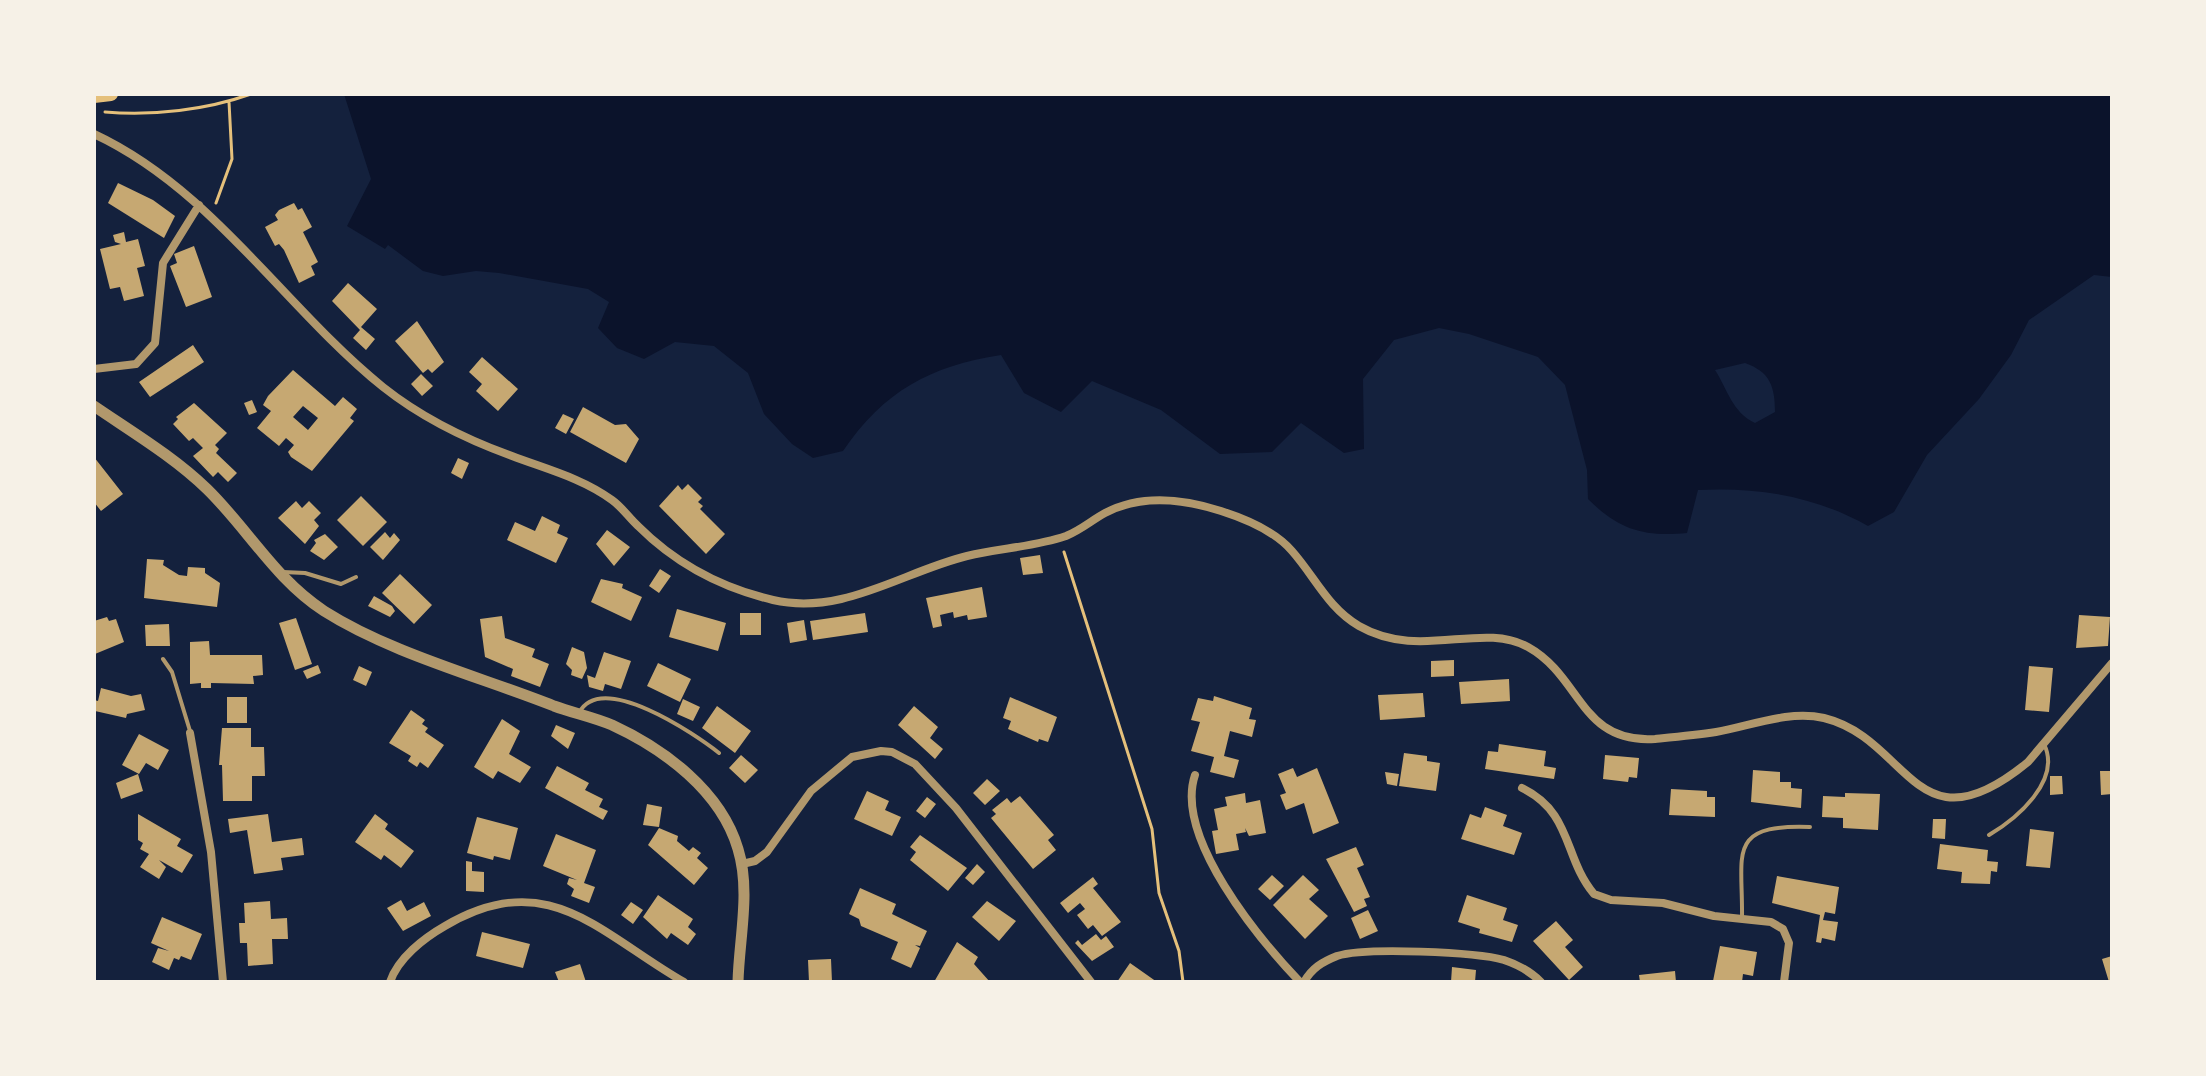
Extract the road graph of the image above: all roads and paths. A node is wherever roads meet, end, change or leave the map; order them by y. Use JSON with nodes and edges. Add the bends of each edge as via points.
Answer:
{"nodes":[{"id":1,"x":111,"y":94,"type":"edge"},
{"id":2,"x":251,"y":94,"type":"edge"},
{"id":3,"x":94,"y":96,"type":"edge"},
{"id":4,"x":229,"y":102,"type":"junction"},
{"id":5,"x":99,"y":112,"type":"dead end"},
{"id":6,"x":94,"y":134,"type":"edge"},
{"id":7,"x":199,"y":205,"type":"junction"},
{"id":8,"x":207,"y":216,"type":"junction"},
{"id":9,"x":94,"y":369,"type":"edge"},
{"id":10,"x":94,"y":406,"type":"edge"},
{"id":11,"x":1060,"y":538,"type":"junction"},
{"id":12,"x":277,"y":572,"type":"junction"},
{"id":13,"x":356,"y":577,"type":"dead end"},
{"id":14,"x":163,"y":659,"type":"dead end"},
{"id":15,"x":2112,"y":663,"type":"edge"},
{"id":16,"x":578,"y":715,"type":"junction"},
{"id":17,"x":190,"y":733,"type":"joint"},
{"id":18,"x":2044,"y":744,"type":"junction"},
{"id":19,"x":719,"y":753,"type":"dead end"},
{"id":20,"x":1195,"y":775,"type":"dead end"},
{"id":21,"x":1522,"y":788,"type":"dead end"},
{"id":22,"x":1810,"y":827,"type":"dead end"},
{"id":23,"x":1989,"y":835,"type":"dead end"},
{"id":24,"x":742,"y":864,"type":"junction"},
{"id":25,"x":1742,"y":918,"type":"junction"},
{"id":26,"x":223,"y":982,"type":"edge"},
{"id":27,"x":390,"y":982,"type":"edge"},
{"id":28,"x":684,"y":982,"type":"edge"},
{"id":29,"x":738,"y":982,"type":"edge"},
{"id":30,"x":1091,"y":982,"type":"edge"},
{"id":31,"x":1183,"y":982,"type":"edge"},
{"id":32,"x":1302,"y":982,"type":"edge"},
{"id":33,"x":1541,"y":982,"type":"edge"},
{"id":34,"x":1784,"y":982,"type":"edge"}],
"edges":[{"from":1,"to":3,"type":"main road"},
{"from":2,"to":4,"type":"path"},
{"from":4,"to":5,"type":"path","via":[[150,113]]},
{"from":4,"to":8,"type":"path","via":[[232,159]]},
{"from":6,"to":7,"type":"street"},
{"from":7,"to":8,"type":"street"},
{"from":7,"to":9,"type":"street","via":[[163,263],[155,343],[136,364]]},
{"from":8,"to":11,"type":"street","via":[[383,387],[456,434],[586,483],[682,562],[719,582],[789,603],[812,604],[866,593],[969,555]]},
{"from":10,"to":12,"type":"street","via":[[207,489]]},
{"from":11,"to":18,"type":"street","via":[[1137,501],[1192,502],[1223,512],[1276,536],[1329,602],[1363,628],[1397,641],[1496,638],[1524,645],[1553,668],[1601,727],[1627,738],[1717,732],[1796,716],[1824,718],[1852,729],[1907,779],[1944,796],[1997,786]]},
{"from":11,"to":31,"type":"path","via":[[1152,829],[1159,893],[1179,951]]},
{"from":12,"to":13,"type":"lane","via":[[305,573],[341,584]]},
{"from":12,"to":16,"type":"street","via":[[302,595],[354,627]]},
{"from":14,"to":17,"type":"lane"},
{"from":15,"to":18,"type":"street"},
{"from":16,"to":19,"type":"lane","via":[[594,698],[635,705],[682,726]]},
{"from":16,"to":24,"type":"street","via":[[622,730],[679,766],[726,821]]},
{"from":17,"to":26,"type":"street","via":[[213,867]]},
{"from":18,"to":23,"type":"lane","via":[[2047,769],[2035,794],[2014,819]]},
{"from":20,"to":32,"type":"street","via":[[1192,817],[1214,866],[1246,917]]},
{"from":21,"to":25,"type":"street","via":[[1556,815],[1594,894]]},
{"from":22,"to":25,"type":"lane","via":[[1774,826],[1752,838],[1741,857]]},
{"from":24,"to":29,"type":"street"},
{"from":24,"to":30,"type":"street","via":[[767,852],[811,791],[852,757],[892,752],[915,764],[938,788]]},
{"from":25,"to":34,"type":"street","via":[[1783,929],[1789,943]]},
{"from":27,"to":28,"type":"street","via":[[411,952],[457,919],[486,907],[533,901],[556,905],[593,924]]},
{"from":32,"to":33,"type":"street","via":[[1314,968],[1341,955],[1391,954],[1492,957],[1523,967]]}]}
